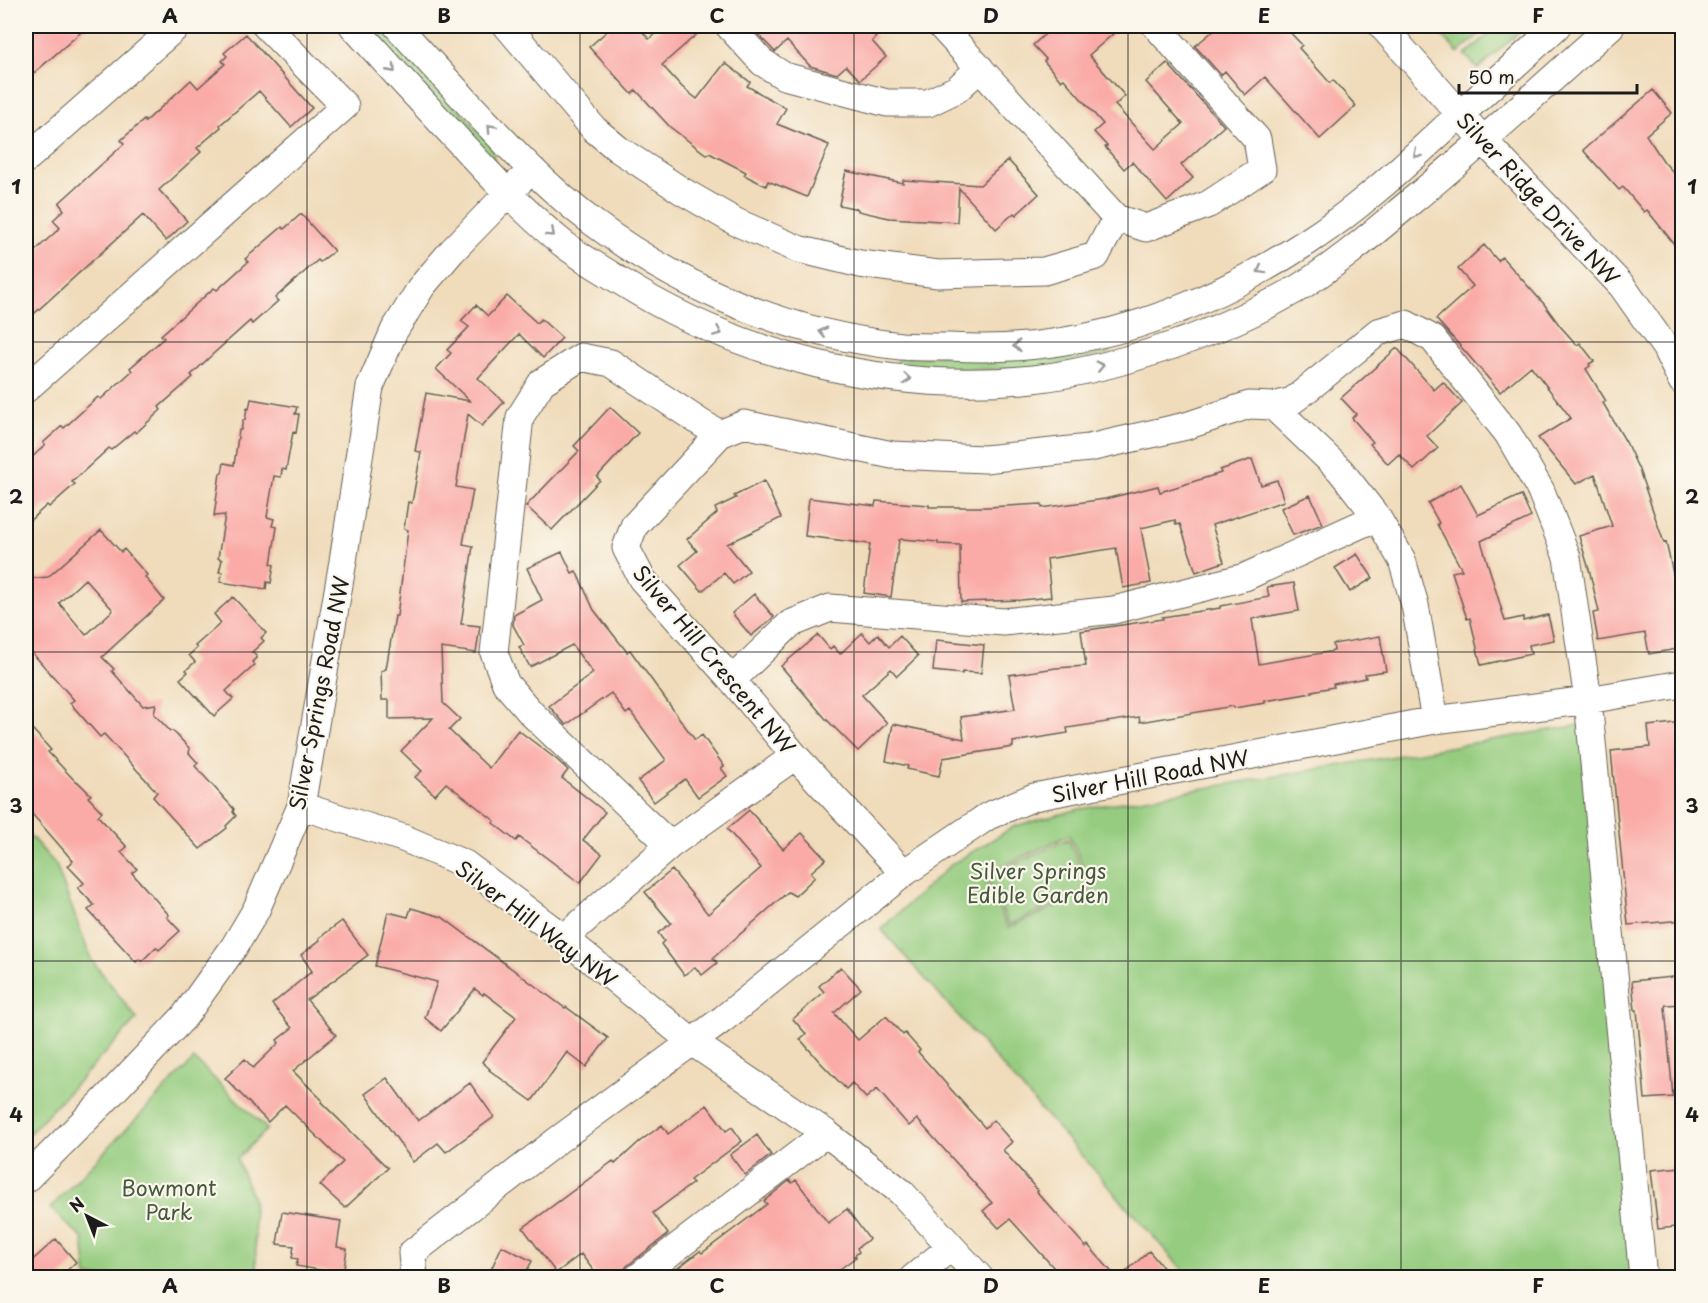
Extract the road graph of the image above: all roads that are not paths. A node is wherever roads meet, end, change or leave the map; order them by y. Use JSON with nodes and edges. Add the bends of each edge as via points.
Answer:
{"nodes":[{"id":1,"x":177,"y":26,"type":"edge"},
{"id":2,"x":266,"y":26,"type":"edge"},
{"id":3,"x":353,"y":26,"type":"edge"},
{"id":4,"x":397,"y":26,"type":"edge"},
{"id":5,"x":729,"y":26,"type":"edge"},
{"id":6,"x":941,"y":26,"type":"edge"},
{"id":7,"x":1156,"y":26,"type":"edge"},
{"id":8,"x":1382,"y":26,"type":"edge"},
{"id":9,"x":1557,"y":26,"type":"edge"},
{"id":10,"x":1611,"y":26,"type":"edge"},
{"id":11,"x":514,"y":28,"type":"edge"},
{"id":12,"x":980,"y":68,"type":"junction"},
{"id":13,"x":1460,"y":114,"type":"junction"},
{"id":14,"x":1483,"y":140,"type":"junction"},
{"id":15,"x":26,"y":159,"type":"edge"},
{"id":16,"x":531,"y":170,"type":"junction"},
{"id":17,"x":507,"y":194,"type":"junction"},
{"id":18,"x":1116,"y":218,"type":"junction"},
{"id":19,"x":1683,"y":381,"type":"edge"},
{"id":20,"x":26,"y":389,"type":"edge"},
{"id":21,"x":1273,"y":406,"type":"junction"},
{"id":22,"x":720,"y":434,"type":"junction"},
{"id":23,"x":1377,"y":517,"type":"junction"},
{"id":24,"x":732,"y":680,"type":"junction"},
{"id":25,"x":1683,"y":684,"type":"edge"},
{"id":26,"x":1588,"y":700,"type":"junction"},
{"id":27,"x":1435,"y":720,"type":"junction"},
{"id":28,"x":795,"y":756,"type":"junction"},
{"id":29,"x":301,"y":806,"type":"junction"},
{"id":30,"x":670,"y":845,"type":"junction"},
{"id":31,"x":904,"y":873,"type":"junction"},
{"id":32,"x":564,"y":938,"type":"junction"},
{"id":33,"x":692,"y":1042,"type":"junction"},
{"id":34,"x":826,"y":1133,"type":"junction"},
{"id":35,"x":26,"y":1179,"type":"edge"},
{"id":36,"x":951,"y":1247,"type":"junction"},
{"id":37,"x":414,"y":1278,"type":"edge"},
{"id":38,"x":637,"y":1278,"type":"edge"},
{"id":39,"x":913,"y":1278,"type":"edge"},
{"id":40,"x":980,"y":1278,"type":"edge"},
{"id":41,"x":1643,"y":1278,"type":"edge"}],
"edges":[{"from":1,"to":15,"type":"street"},
{"from":2,"to":20,"type":"street","via":[[345,106]]},
{"from":3,"to":17,"type":"street","one_way":true},
{"from":16,"to":4,"type":"street","one_way":true},
{"from":5,"to":12,"type":"street","via":[[762,62],[784,76],[887,103],[928,103],[957,89]]},
{"from":6,"to":12,"type":"street"},
{"from":7,"to":18,"type":"street","via":[[1257,139],[1262,169],[1209,204],[1146,228]]},
{"from":8,"to":13,"type":"street","name":"Silver Ridge Drive NW"},
{"from":9,"to":13,"type":"street"},
{"from":10,"to":14,"type":"street"},
{"from":11,"to":18,"type":"street","via":[[594,129],[618,149],[736,222],[798,249],[861,264],[938,274],[1044,272],[1096,256]]},
{"from":12,"to":18,"type":"street"},
{"from":13,"to":14,"type":"street","name":"Silver Ridge Drive NW"},
{"from":13,"to":16,"type":"street","one_way":true,"via":[[1357,206],[1309,241],[1216,294],[1124,328],[1060,342],[992,349],[903,346],[842,337],[753,311],[702,290],[655,264],[591,221]]},
{"from":17,"to":14,"type":"street","one_way":true,"via":[[563,244],[643,295],[734,339],[800,360],[874,375],[999,381],[1102,366],[1150,354],[1228,324],[1294,290],[1352,251]]},
{"from":14,"to":19,"type":"street","name":"Silver Ridge Drive NW","via":[[1622,286],[1665,347]]},
{"from":16,"to":17,"type":"street","name":"Silver Springs Road NW"},
{"from":17,"to":29,"type":"street","name":"Silver Springs Road NW","via":[[422,286],[394,331],[370,387]]},
{"from":21,"to":22,"type":"street","name":"Silver Hill Crescent NW","via":[[1249,405],[1186,426],[1089,448],[985,459],[891,455],[744,424]]},
{"from":21,"to":23,"type":"street","via":[[1340,470]]},
{"from":21,"to":26,"type":"street","via":[[1292,401],[1378,332],[1406,324],[1433,339],[1508,434],[1541,491],[1567,557]]},
{"from":22,"to":24,"type":"street","name":"Silver Hill Crescent NW","via":[[634,526],[626,548],[642,579]]},
{"from":22,"to":30,"type":"street","via":[[612,363],[581,357],[542,382],[520,417],[494,653],[506,684],[531,713]]},
{"from":23,"to":24,"type":"street","via":[[1245,577],[1114,610],[1004,622],[830,608],[790,624]]},
{"from":23,"to":27,"type":"street","via":[[1402,560],[1415,605]]},
{"from":24,"to":28,"type":"street","name":"Silver Hill Crescent NW"},
{"from":25,"to":26,"type":"street","name":"Silver Hill Road NW"},
{"from":26,"to":27,"type":"street","name":"Silver Hill Road NW"},
{"from":26,"to":41,"type":"street"},
{"from":27,"to":31,"type":"street","name":"Silver Hill Road NW","via":[[1034,797],[988,816]]},
{"from":28,"to":30,"type":"street"},
{"from":28,"to":31,"type":"street","name":"Silver Hill Crescent NW"},
{"from":29,"to":32,"type":"street","name":"Silver Hill Way NW","via":[[403,838],[465,864]]},
{"from":29,"to":35,"type":"street","name":"Silver Springs Road NW","via":[[255,910],[184,1017]]},
{"from":30,"to":32,"type":"street"},
{"from":31,"to":33,"type":"street","name":"Silver Hill Road NW"},
{"from":32,"to":33,"type":"street","name":"Silver Hill Way NW"},
{"from":33,"to":34,"type":"street","name":"Silver Hill Way NW"},
{"from":33,"to":37,"type":"street","via":[[412,1253]]},
{"from":34,"to":36,"type":"street","name":"Silver Hill Way NW","via":[[901,1192]]},
{"from":34,"to":38,"type":"street"},
{"from":36,"to":39,"type":"street"},
{"from":36,"to":40,"type":"street","name":"Silver Hill Way NW"}]}
